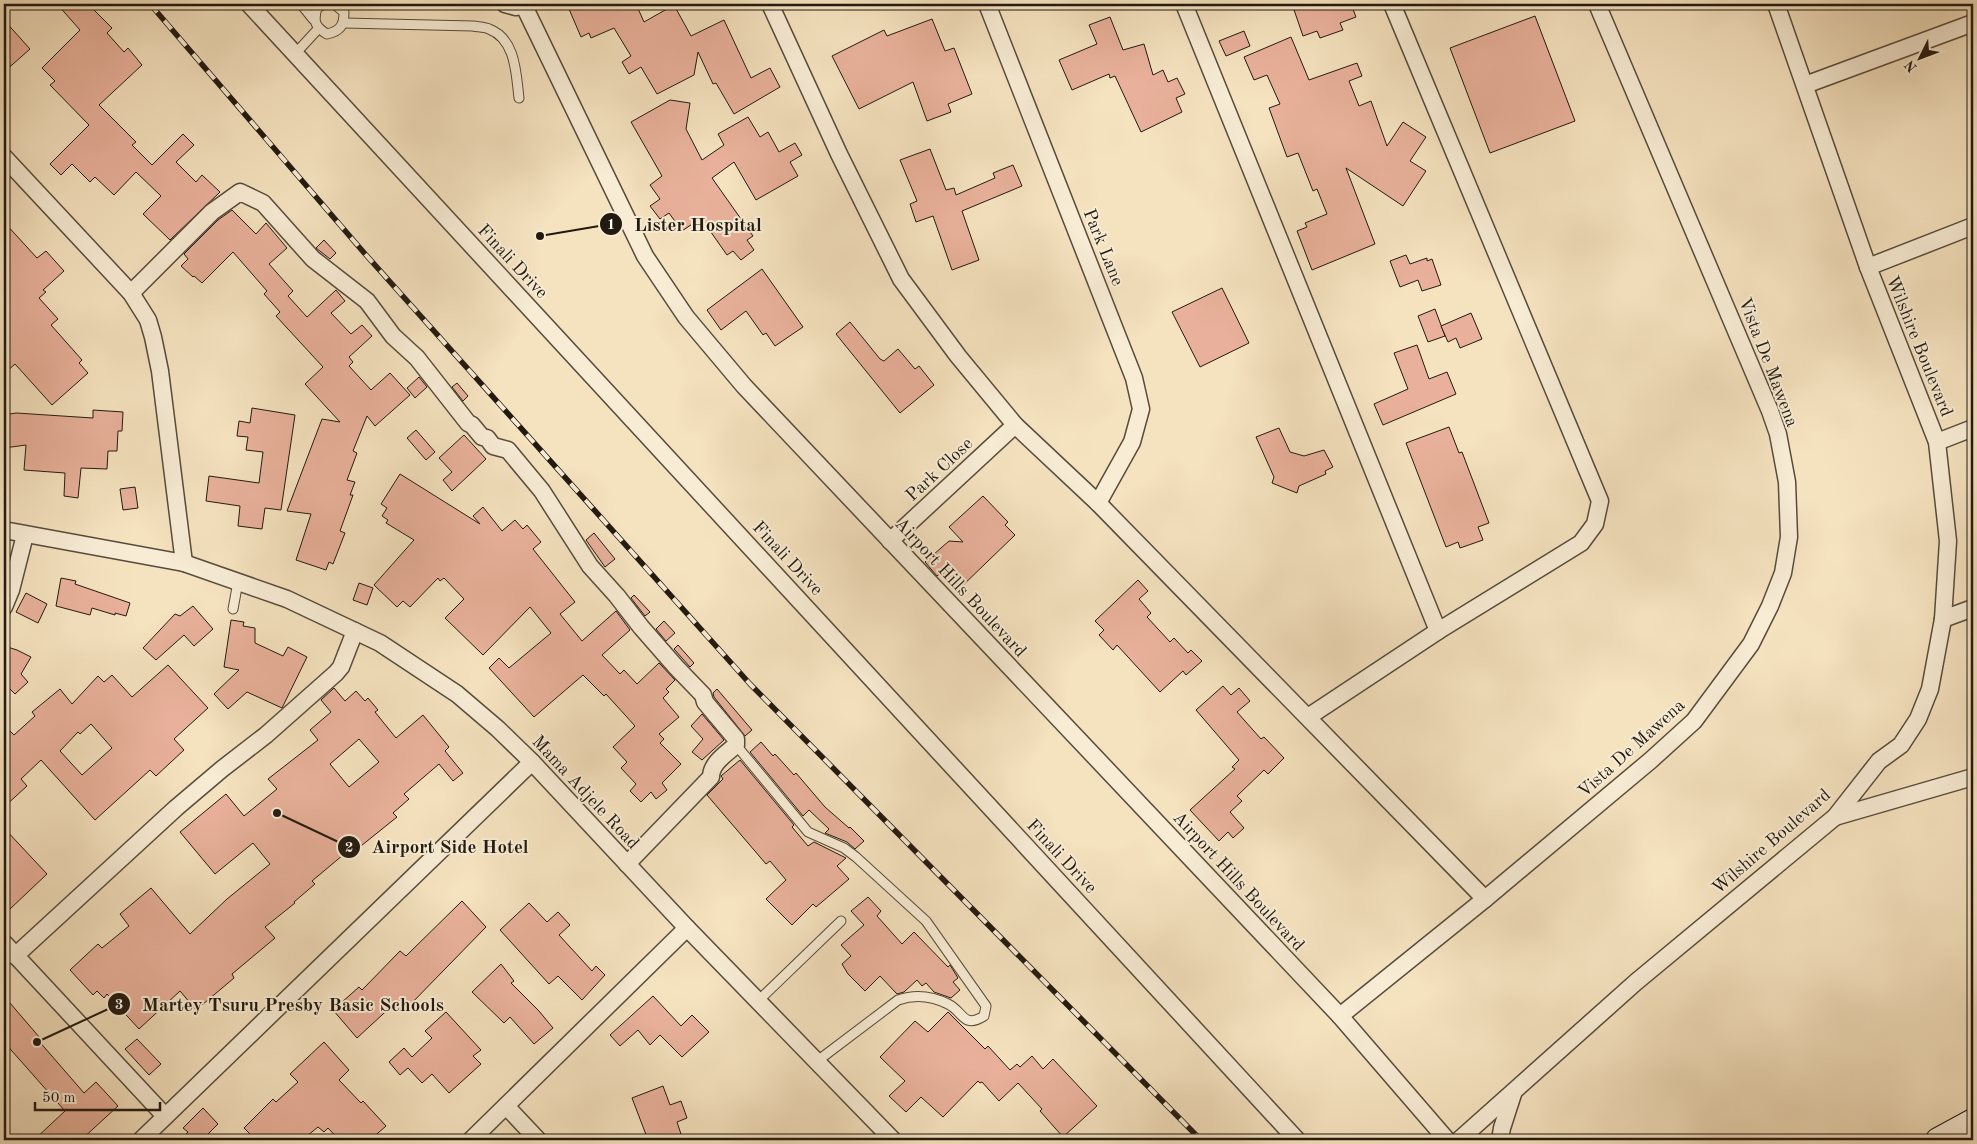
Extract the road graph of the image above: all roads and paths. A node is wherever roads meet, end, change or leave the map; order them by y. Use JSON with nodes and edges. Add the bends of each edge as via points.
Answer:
{"nodes":[{"id":1,"x":249,"y":4,"type":"edge"},
{"id":2,"x":301,"y":4,"type":"edge"},
{"id":3,"x":324,"y":4,"type":"edge"},
{"id":4,"x":334,"y":4,"type":"edge"},
{"id":5,"x":506,"y":4,"type":"edge"},
{"id":6,"x":770,"y":4,"type":"edge"},
{"id":7,"x":986,"y":4,"type":"edge"},
{"id":8,"x":1184,"y":4,"type":"edge"},
{"id":9,"x":1392,"y":4,"type":"edge"},
{"id":10,"x":1597,"y":4,"type":"edge"},
{"id":11,"x":1776,"y":4,"type":"edge"},
{"id":12,"x":526,"y":5,"type":"edge"},
{"id":13,"x":314,"y":19,"type":"junction"},
{"id":14,"x":344,"y":23,"type":"junction"},
{"id":15,"x":1973,"y":23,"type":"edge"},
{"id":16,"x":318,"y":29,"type":"junction"},
{"id":17,"x":295,"y":54,"type":"junction"},
{"id":18,"x":1805,"y":85,"type":"junction"},
{"id":19,"x":519,"y":98,"type":"dead end"},
{"id":20,"x":4,"y":157,"type":"edge"},
{"id":21,"x":1973,"y":226,"type":"edge"},
{"id":22,"x":1868,"y":267,"type":"junction"},
{"id":23,"x":131,"y":292,"type":"junction"},
{"id":24,"x":1015,"y":425,"type":"junction"},
{"id":25,"x":1973,"y":428,"type":"edge"},
{"id":26,"x":1937,"y":442,"type":"junction"},
{"id":27,"x":1098,"y":504,"type":"junction"},
{"id":28,"x":4,"y":530,"type":"edge"},
{"id":29,"x":25,"y":535,"type":"junction"},
{"id":30,"x":890,"y":541,"type":"junction"},
{"id":31,"x":184,"y":563,"type":"junction"},
{"id":32,"x":238,"y":582,"type":"junction"},
{"id":33,"x":4,"y":607,"type":"edge"},
{"id":34,"x":1973,"y":608,"type":"edge"},
{"id":35,"x":233,"y":609,"type":"dead end"},
{"id":36,"x":1943,"y":619,"type":"junction"},
{"id":37,"x":355,"y":631,"type":"junction"},
{"id":38,"x":1438,"y":631,"type":"junction"},
{"id":39,"x":1308,"y":717,"type":"junction"},
{"id":40,"x":736,"y":745,"type":"junction"},
{"id":41,"x":532,"y":762,"type":"junction"},
{"id":42,"x":1973,"y":777,"type":"edge"},
{"id":43,"x":1834,"y":817,"type":"junction"},
{"id":44,"x":627,"y":864,"type":"junction"},
{"id":45,"x":1486,"y":899,"type":"junction"},
{"id":46,"x":841,"y":921,"type":"dead end"},
{"id":47,"x":686,"y":928,"type":"junction"},
{"id":48,"x":4,"y":943,"type":"edge"},
{"id":49,"x":15,"y":956,"type":"junction"},
{"id":50,"x":758,"y":1001,"type":"junction"},
{"id":51,"x":1340,"y":1016,"type":"junction"},
{"id":52,"x":816,"y":1062,"type":"junction"},
{"id":53,"x":1514,"y":1092,"type":"junction"},
{"id":54,"x":506,"y":1106,"type":"junction"},
{"id":55,"x":165,"y":1116,"type":"junction"},
{"id":56,"x":1973,"y":1121,"type":"edge"},
{"id":57,"x":1468,"y":1138,"type":"edge"},
{"id":58,"x":141,"y":1140,"type":"edge"},
{"id":59,"x":471,"y":1140,"type":"edge"},
{"id":60,"x":538,"y":1140,"type":"edge"},
{"id":61,"x":893,"y":1140,"type":"edge"},
{"id":62,"x":1297,"y":1140,"type":"edge"},
{"id":63,"x":1447,"y":1140,"type":"edge"},
{"id":64,"x":1500,"y":1140,"type":"edge"},
{"id":65,"x":1938,"y":1140,"type":"edge"}],
"edges":[{"from":1,"to":17,"type":"street","name":"Finali Drive"},
{"from":2,"to":13,"type":"lane"},
{"from":3,"to":13,"type":"lane","via":[[316,8]]},
{"from":4,"to":14,"type":"lane","via":[[344,12]]},
{"from":5,"to":12,"type":"street"},
{"from":6,"to":24,"type":"street","via":[[901,279]]},
{"from":7,"to":27,"type":"street","name":"Park Lane","via":[[1134,378],[1140,402],[1132,442]]},
{"from":8,"to":38,"type":"street"},
{"from":9,"to":38,"type":"street","via":[[1600,501],[1595,524],[1582,543]]},
{"from":10,"to":45,"type":"street","name":"Vista De Mawena","via":[[1770,411],[1788,482],[1789,537],[1783,573],[1751,644],[1694,721]]},
{"from":11,"to":18,"type":"street","name":"Wilshire Boulevard"},
{"from":12,"to":30,"type":"street","name":"Airport Hills Boulevard","via":[[645,256],[686,317],[744,386]]},
{"from":13,"to":16,"type":"lane"},
{"from":14,"to":16,"type":"lane","via":[[338,31],[327,34]]},
{"from":14,"to":19,"type":"lane","via":[[489,29],[501,37],[514,59]]},
{"from":15,"to":18,"type":"street"},
{"from":16,"to":17,"type":"lane"},
{"from":17,"to":62,"type":"street","name":"Finali Drive"},
{"from":18,"to":22,"type":"street","name":"Wilshire Boulevard"},
{"from":20,"to":23,"type":"street"},
{"from":21,"to":22,"type":"street"},
{"from":22,"to":26,"type":"street","name":"Wilshire Boulevard"},
{"from":23,"to":31,"type":"street","via":[[148,320],[158,362]]},
{"from":23,"to":40,"type":"street","via":[[212,212],[240,192],[263,204],[313,260],[367,301],[468,423],[493,446],[508,450],[542,491],[590,566],[703,695],[705,702],[736,739]]},
{"from":24,"to":27,"type":"street"},
{"from":24,"to":30,"type":"street","name":"Park Close"},
{"from":25,"to":26,"type":"street"},
{"from":26,"to":36,"type":"street","name":"Wilshire Boulevard","via":[[1948,541]]},
{"from":27,"to":39,"type":"street"},
{"from":28,"to":29,"type":"street","name":"Mama Adjele Road"},
{"from":29,"to":31,"type":"street","name":"Mama Adjele Road"},
{"from":29,"to":33,"type":"street"},
{"from":30,"to":51,"type":"street","name":"Airport Hills Boulevard"},
{"from":31,"to":32,"type":"street","name":"Mama Adjele Road"},
{"from":32,"to":35,"type":"lane"},
{"from":32,"to":37,"type":"street","name":"Mama Adjele Road","via":[[287,599]]},
{"from":34,"to":36,"type":"street"},
{"from":36,"to":43,"type":"street","name":"Wilshire Boulevard","via":[[1930,689],[1918,718],[1901,745],[1879,761]]},
{"from":37,"to":41,"type":"street","name":"Mama Adjele Road","via":[[380,643],[457,694]]},
{"from":37,"to":49,"type":"street","via":[[336,673],[176,808]]},
{"from":38,"to":39,"type":"street"},
{"from":39,"to":45,"type":"street"},
{"from":40,"to":44,"type":"street","via":[[718,761],[711,770],[711,777]]},
{"from":40,"to":52,"type":"lane","via":[[808,832],[844,848],[926,921],[986,1006],[984,1016],[976,1021],[966,1020],[949,1004],[910,996],[898,1000]]},
{"from":41,"to":44,"type":"street","name":"Mama Adjele Road"},
{"from":41,"to":55,"type":"street"},
{"from":42,"to":43,"type":"street"},
{"from":43,"to":53,"type":"street","name":"Wilshire Boulevard","via":[[1636,982]]},
{"from":44,"to":47,"type":"street","name":"Mama Adjele Road"},
{"from":45,"to":51,"type":"street","name":"Vista De Mawena"},
{"from":46,"to":50,"type":"lane"},
{"from":47,"to":50,"type":"street","name":"Mama Adjele Road"},
{"from":47,"to":54,"type":"street"},
{"from":48,"to":49,"type":"street"},
{"from":49,"to":55,"type":"street"},
{"from":50,"to":52,"type":"street","name":"Mama Adjele Road"},
{"from":51,"to":63,"type":"street","name":"Airport Hills Boulevard"},
{"from":52,"to":61,"type":"street","name":"Mama Adjele Road"},
{"from":53,"to":57,"type":"street","name":"Wilshire Boulevard"},
{"from":53,"to":64,"type":"street"},
{"from":54,"to":59,"type":"street"},
{"from":54,"to":60,"type":"street"},
{"from":55,"to":58,"type":"street"},
{"from":56,"to":65,"type":"main road"}]}
